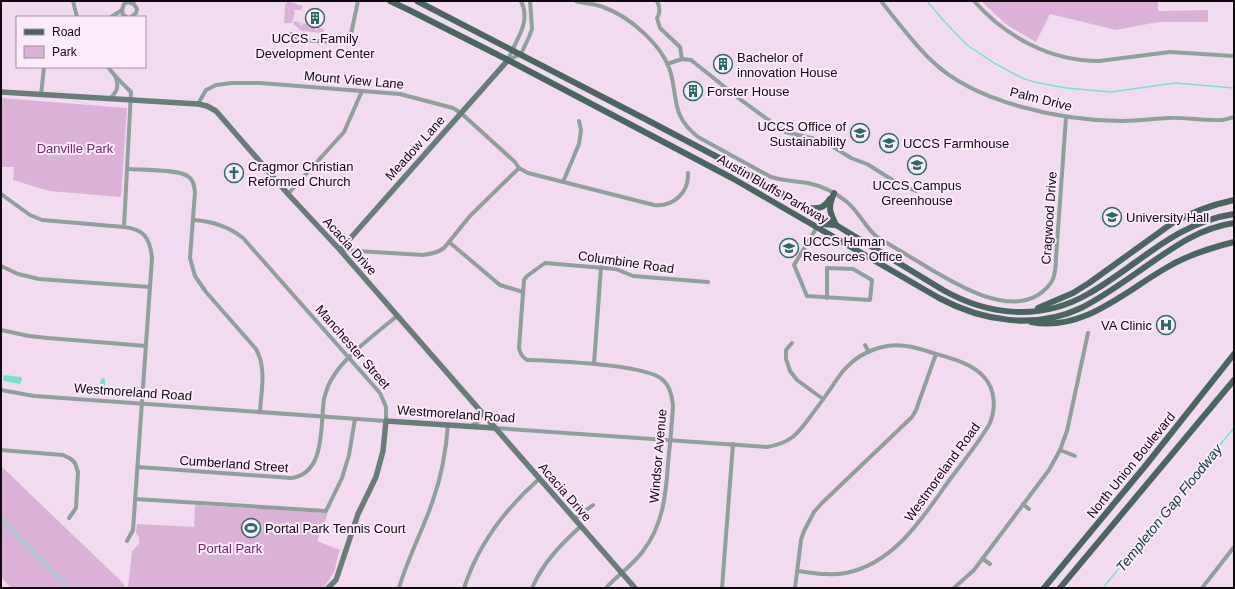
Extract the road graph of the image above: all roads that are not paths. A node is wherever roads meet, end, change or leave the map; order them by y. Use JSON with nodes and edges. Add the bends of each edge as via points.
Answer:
{"nodes":[{"id":1,"x":73,"y":1,"type":"edge"},
{"id":2,"x":358,"y":1,"type":"edge"},
{"id":3,"x":390,"y":1,"type":"edge"},
{"id":4,"x":417,"y":1,"type":"edge"},
{"id":5,"x":521,"y":1,"type":"edge"},
{"id":6,"x":530,"y":1,"type":"edge"},
{"id":7,"x":576,"y":1,"type":"edge"},
{"id":8,"x":657,"y":1,"type":"edge"},
{"id":9,"x":881,"y":1,"type":"edge"},
{"id":10,"x":974,"y":1,"type":"edge"},
{"id":11,"x":591,"y":2,"type":"edge"},
{"id":12,"x":122,"y":10,"type":"junction"},
{"id":13,"x":77,"y":16,"type":"edge"},
{"id":14,"x":113,"y":16,"type":"edge"},
{"id":15,"x":125,"y":16,"type":"edge"},
{"id":16,"x":132,"y":16,"type":"edge"},
{"id":17,"x":291,"y":34,"type":"dead end"},
{"id":18,"x":512,"y":49,"type":"junction"},
{"id":19,"x":521,"y":54,"type":"junction"},
{"id":20,"x":1234,"y":56,"type":"edge"},
{"id":21,"x":682,"y":58,"type":"junction"},
{"id":22,"x":508,"y":60,"type":"junction"},
{"id":23,"x":667,"y":64,"type":"junction"},
{"id":24,"x":44,"y":68,"type":"edge"},
{"id":25,"x":109,"y":68,"type":"edge"},
{"id":26,"x":116,"y":77,"type":"junction"},
{"id":27,"x":362,"y":91,"type":"junction"},
{"id":28,"x":1,"y":92,"type":"edge"},
{"id":29,"x":41,"y":95,"type":"junction"},
{"id":30,"x":108,"y":100,"type":"junction"},
{"id":31,"x":131,"y":101,"type":"junction"},
{"id":32,"x":198,"y":104,"type":"junction"},
{"id":33,"x":461,"y":113,"type":"junction"},
{"id":34,"x":1066,"y":117,"type":"junction"},
{"id":35,"x":1234,"y":117,"type":"edge"},
{"id":36,"x":578,"y":121,"type":"dead end"},
{"id":37,"x":519,"y":168,"type":"junction"},
{"id":38,"x":128,"y":169,"type":"junction"},
{"id":39,"x":688,"y":173,"type":"dead end"},
{"id":40,"x":563,"y":182,"type":"junction"},
{"id":41,"x":916,"y":191,"type":"dead end"},
{"id":42,"x":834,"y":193,"type":"junction"},
{"id":43,"x":1,"y":194,"type":"edge"},
{"id":44,"x":288,"y":194,"type":"junction"},
{"id":45,"x":1234,"y":200,"type":"edge"},
{"id":46,"x":807,"y":208,"type":"junction"},
{"id":47,"x":1234,"y":214,"type":"edge"},
{"id":48,"x":193,"y":220,"type":"junction"},
{"id":49,"x":1234,"y":223,"type":"edge"},
{"id":50,"x":836,"y":225,"type":"junction"},
{"id":51,"x":124,"y":227,"type":"junction"},
{"id":52,"x":816,"y":227,"type":"junction"},
{"id":53,"x":449,"y":242,"type":"junction"},
{"id":54,"x":1234,"y":242,"type":"edge"},
{"id":55,"x":340,"y":250,"type":"junction"},
{"id":56,"x":1,"y":266,"type":"edge"},
{"id":57,"x":601,"y":267,"type":"junction"},
{"id":58,"x":708,"y":282,"type":"dead end"},
{"id":59,"x":150,"y":287,"type":"junction"},
{"id":60,"x":523,"y":292,"type":"junction"},
{"id":61,"x":826,"y":298,"type":"junction"},
{"id":62,"x":1031,"y":311,"type":"junction"},
{"id":63,"x":397,"y":316,"type":"junction"},
{"id":64,"x":1023,"y":320,"type":"junction"},
{"id":65,"x":1,"y":330,"type":"edge"},
{"id":66,"x":1088,"y":333,"type":"dead end"},
{"id":67,"x":792,"y":343,"type":"dead end"},
{"id":68,"x":865,"y":345,"type":"dead end"},
{"id":69,"x":146,"y":346,"type":"junction"},
{"id":70,"x":869,"y":352,"type":"junction"},
{"id":71,"x":936,"y":354,"type":"junction"},
{"id":72,"x":1234,"y":354,"type":"edge"},
{"id":73,"x":349,"y":358,"type":"junction"},
{"id":74,"x":594,"y":364,"type":"junction"},
{"id":75,"x":1234,"y":380,"type":"edge"},
{"id":76,"x":1,"y":390,"type":"edge"},
{"id":77,"x":824,"y":399,"type":"junction"},
{"id":78,"x":142,"y":404,"type":"junction"},
{"id":79,"x":480,"y":410,"type":"junction"},
{"id":80,"x":260,"y":412,"type":"junction"},
{"id":81,"x":323,"y":416,"type":"junction"},
{"id":82,"x":355,"y":419,"type":"junction"},
{"id":83,"x":386,"y":421,"type":"junction"},
{"id":84,"x":448,"y":425,"type":"junction"},
{"id":85,"x":471,"y":426,"type":"junction"},
{"id":86,"x":494,"y":428,"type":"junction"},
{"id":87,"x":670,"y":440,"type":"junction"},
{"id":88,"x":733,"y":444,"type":"junction"},
{"id":89,"x":1,"y":450,"type":"edge"},
{"id":90,"x":1060,"y":450,"type":"junction"},
{"id":91,"x":1075,"y":456,"type":"dead end"},
{"id":92,"x":138,"y":467,"type":"junction"},
{"id":93,"x":539,"y":479,"type":"junction"},
{"id":94,"x":135,"y":499,"type":"junction"},
{"id":95,"x":593,"y":504,"type":"dead end"},
{"id":96,"x":1023,"y":504,"type":"junction"},
{"id":97,"x":1029,"y":509,"type":"dead end"},
{"id":98,"x":69,"y":518,"type":"dead end"},
{"id":99,"x":574,"y":519,"type":"junction"},
{"id":100,"x":580,"y":527,"type":"junction"},
{"id":101,"x":127,"y":541,"type":"dead end"},
{"id":102,"x":1234,"y":547,"type":"edge"},
{"id":103,"x":982,"y":559,"type":"junction"},
{"id":104,"x":990,"y":564,"type":"dead end"},
{"id":105,"x":798,"y":571,"type":"junction"},
{"id":106,"x":621,"y":574,"type":"junction"},
{"id":107,"x":336,"y":580,"type":"junction"},
{"id":108,"x":328,"y":588,"type":"edge"},
{"id":109,"x":334,"y":588,"type":"edge"},
{"id":110,"x":399,"y":588,"type":"edge"},
{"id":111,"x":464,"y":588,"type":"edge"},
{"id":112,"x":532,"y":588,"type":"edge"},
{"id":113,"x":606,"y":588,"type":"edge"},
{"id":114,"x":635,"y":588,"type":"edge"},
{"id":115,"x":722,"y":588,"type":"edge"},
{"id":116,"x":795,"y":588,"type":"edge"},
{"id":117,"x":954,"y":588,"type":"edge"},
{"id":118,"x":1044,"y":588,"type":"edge"},
{"id":119,"x":1060,"y":588,"type":"edge"},
{"id":120,"x":1202,"y":588,"type":"edge"}],
"edges":[{"from":1,"to":13,"type":"street"},
{"from":2,"to":17,"type":"street","via":[[351,34],[344,41],[300,40]]},
{"from":3,"to":22,"type":"main road","name":"Austin Bluffs Parkway"},
{"from":4,"to":18,"type":"main road","name":"Austin Bluffs Parkway"},
{"from":5,"to":18,"type":"street","name":"Meadow Lane","via":[[525,12],[524,23]]},
{"from":6,"to":19,"type":"street","via":[[532,29]]},
{"from":7,"to":11,"type":"street","name":"Cragwood Drive","via":[[587,4]]},
{"from":8,"to":21,"type":"street","via":[[660,8],[660,15],[657,18],[660,28],[680,47]]},
{"from":9,"to":34,"type":"street","name":"Palm Drive","via":[[932,61],[962,83],[1014,104]]},
{"from":10,"to":20,"type":"street","via":[[987,15],[1016,37],[1060,57],[1099,61],[1170,52]]},
{"from":11,"to":23,"type":"street","name":"Cragwood Drive","via":[[629,21],[653,43]]},
{"from":12,"to":14,"type":"street"},
{"from":12,"to":15,"type":"street"},
{"from":12,"to":16,"type":"street","via":[[126,3],[134,4],[137,11]]},
{"from":18,"to":19,"type":"main road","name":"Austin Bluffs Parkway"},
{"from":18,"to":22,"type":"street","name":"Meadow Lane"},
{"from":19,"to":22,"type":"street","name":"Meadow Lane"},
{"from":19,"to":46,"type":"main road","name":"Austin Bluffs Parkway","via":[[694,144]]},
{"from":21,"to":23,"type":"street"},
{"from":21,"to":41,"type":"street","via":[[698,65],[785,132],[831,146]]},
{"from":22,"to":33,"type":"street","name":"Meadow Lane"},
{"from":22,"to":52,"type":"main road","name":"Austin Bluffs Parkway","via":[[725,174]]},
{"from":23,"to":42,"type":"street","name":"Cragwood Drive","via":[[680,115],[698,137],[771,177],[813,184]]},
{"from":24,"to":29,"type":"street"},
{"from":25,"to":26,"type":"street"},
{"from":26,"to":30,"type":"street","via":[[117,90]]},
{"from":26,"to":31,"type":"street","via":[[131,92]]},
{"from":27,"to":32,"type":"street","name":"Mount View Lane","via":[[232,83],[216,85],[206,90]]},
{"from":27,"to":33,"type":"street","name":"Mount View Lane","via":[[406,95],[453,108]]},
{"from":27,"to":44,"type":"street","via":[[344,132]]},
{"from":28,"to":29,"type":"street"},
{"from":29,"to":30,"type":"street"},
{"from":30,"to":31,"type":"street"},
{"from":31,"to":32,"type":"street"},
{"from":31,"to":38,"type":"street"},
{"from":32,"to":44,"type":"street","name":"Acacia Drive","via":[[216,111]]},
{"from":33,"to":37,"type":"street","name":"Mount View Lane"},
{"from":33,"to":55,"type":"street","name":"Meadow Lane"},
{"from":34,"to":35,"type":"street","name":"Palm Drive","via":[[1121,121],[1187,118],[1224,120]]},
{"from":34,"to":42,"type":"street","name":"Cragwood Drive","via":[[1055,269],[1049,285],[1040,294],[1029,299],[1008,300],[988,297],[953,282],[877,237],[854,208]]},
{"from":36,"to":40,"type":"street","via":[[581,130],[579,144]]},
{"from":37,"to":40,"type":"street","name":"Mount View Lane","via":[[528,173]]},
{"from":37,"to":53,"type":"street","via":[[470,216]]},
{"from":38,"to":48,"type":"street","via":[[180,173],[190,178],[195,192]]},
{"from":38,"to":51,"type":"street"},
{"from":39,"to":40,"type":"street","name":"Mount View Lane","via":[[687,186],[681,195],[661,206]]},
{"from":42,"to":46,"type":"main road","via":[[823,207]]},
{"from":42,"to":50,"type":"main road","via":[[829,210]]},
{"from":43,"to":51,"type":"street","via":[[30,215],[42,220]]},
{"from":44,"to":55,"type":"street","name":"Acacia Drive"},
{"from":45,"to":62,"type":"main road","via":[[1185,215],[1073,293]]},
{"from":46,"to":50,"type":"main road","name":"Austin Bluffs Parkway"},
{"from":47,"to":62,"type":"main road","name":"Austin Bluffs Parkway","via":[[1209,220],[1177,234],[1103,285],[1076,300],[1056,307]]},
{"from":48,"to":73,"type":"street","name":"Manchester Street","via":[[217,223],[243,238]]},
{"from":48,"to":80,"type":"street","via":[[190,258],[195,276],[256,349],[261,360],[263,372]]},
{"from":49,"to":64,"type":"main road","name":"Austin Bluffs Parkway","via":[[1204,231],[1182,242],[1080,308],[1054,317]]},
{"from":50,"to":52,"type":"main road","via":[[822,224]]},
{"from":50,"to":62,"type":"main road","name":"Austin Bluffs Parkway","via":[[966,302],[992,310]]},
{"from":51,"to":59,"type":"street","via":[[136,228],[148,241],[152,258]]},
{"from":52,"to":61,"type":"street","via":[[794,265],[807,296]]},
{"from":52,"to":64,"type":"main road","name":"Austin Bluffs Parkway","via":[[965,311],[989,318]]},
{"from":53,"to":55,"type":"street","via":[[440,251],[430,254]]},
{"from":53,"to":60,"type":"street","via":[[500,285]]},
{"from":54,"to":64,"type":"main road","via":[[1180,260],[1104,307],[1080,317],[1048,324]]},
{"from":55,"to":63,"type":"street","name":"Acacia Drive"},
{"from":56,"to":59,"type":"street","via":[[18,274],[40,279]]},
{"from":57,"to":58,"type":"street","name":"Columbine Road","via":[[616,269],[633,276]]},
{"from":57,"to":60,"type":"street","name":"Columbine Road","via":[[545,263],[527,276]]},
{"from":57,"to":74,"type":"street"},
{"from":59,"to":69,"type":"street"},
{"from":60,"to":74,"type":"street","name":"Columbine Road","via":[[519,348],[523,358]]},
{"from":61,"to":61,"type":"street","via":[[870,300],[872,280],[853,269],[827,268]]},
{"from":63,"to":73,"type":"street","name":"Cumberland Street"},
{"from":63,"to":79,"type":"street","name":"Acacia Drive"},
{"from":65,"to":69,"type":"street","via":[[29,336]]},
{"from":66,"to":90,"type":"street","via":[[1067,431]]},
{"from":67,"to":77,"type":"street","via":[[786,350],[790,371],[797,380]]},
{"from":68,"to":70,"type":"street"},
{"from":69,"to":78,"type":"street"},
{"from":70,"to":71,"type":"street","name":"Westmoreland Road","via":[[897,345]]},
{"from":70,"to":77,"type":"street","name":"Westmoreland Road","via":[[848,365]]},
{"from":71,"to":105,"type":"street","via":[[912,417],[814,512],[803,535]]},
{"from":71,"to":105,"type":"street","name":"Westmoreland Road","via":[[974,368],[986,379],[994,403],[993,417],[989,425],[914,529],[891,550],[866,566],[846,573]]},
{"from":72,"to":118,"type":"main road","name":"North Union Boulevard"},
{"from":73,"to":81,"type":"street","name":"Cumberland Street","via":[[338,369],[329,384]]},
{"from":73,"to":83,"type":"street","name":"Manchester Street","via":[[383,398]]},
{"from":74,"to":87,"type":"street","name":"Windsor Avenue","via":[[640,371],[663,380],[672,398]]},
{"from":75,"to":119,"type":"main road","name":"North Union Boulevard"},
{"from":76,"to":78,"type":"street","name":"Westmoreland Road","via":[[34,396]]},
{"from":77,"to":88,"type":"street","name":"Westmoreland Road","via":[[798,434],[781,444],[767,447]]},
{"from":78,"to":80,"type":"street","name":"Westmoreland Road"},
{"from":78,"to":92,"type":"street"},
{"from":79,"to":85,"type":"street","via":[[479,422]]},
{"from":79,"to":86,"type":"street","name":"Acacia Drive"},
{"from":80,"to":81,"type":"street","name":"Westmoreland Road"},
{"from":81,"to":82,"type":"street","name":"Westmoreland Road"},
{"from":81,"to":92,"type":"street","name":"Cumberland Street","via":[[316,458],[307,472],[296,478]]},
{"from":82,"to":83,"type":"street","name":"Westmoreland Road"},
{"from":82,"to":94,"type":"street","via":[[342,478],[326,511]]},
{"from":83,"to":84,"type":"street","name":"Westmoreland Road"},
{"from":83,"to":107,"type":"street","name":"Manchester Street","via":[[383,451],[376,477],[358,514]]},
{"from":84,"to":85,"type":"street","name":"Westmoreland Road"},
{"from":84,"to":110,"type":"street","via":[[446,452],[438,484]]},
{"from":85,"to":86,"type":"street","name":"Westmoreland Road"},
{"from":86,"to":87,"type":"street","name":"Westmoreland Road"},
{"from":86,"to":93,"type":"street","name":"Acacia Drive"},
{"from":87,"to":88,"type":"street","name":"Westmoreland Road"},
{"from":87,"to":106,"type":"street","name":"Windsor Avenue","via":[[665,498],[658,524],[643,551]]},
{"from":88,"to":115,"type":"street"},
{"from":89,"to":98,"type":"street","via":[[63,455],[71,459],[77,467],[79,477],[76,508]]},
{"from":90,"to":91,"type":"street"},
{"from":90,"to":96,"type":"street","via":[[1049,470]]},
{"from":92,"to":94,"type":"street"},
{"from":93,"to":99,"type":"street","name":"Acacia Drive"},
{"from":93,"to":111,"type":"street","via":[[519,497],[494,528],[474,562]]},
{"from":94,"to":101,"type":"street","via":[[133,530]]},
{"from":95,"to":99,"type":"street"},
{"from":96,"to":97,"type":"street"},
{"from":96,"to":103,"type":"street"},
{"from":99,"to":100,"type":"street","name":"Acacia Drive"},
{"from":100,"to":106,"type":"street","name":"Acacia Drive"},
{"from":100,"to":112,"type":"street","via":[[557,549]]},
{"from":102,"to":120,"type":"street"},
{"from":103,"to":104,"type":"street"},
{"from":103,"to":117,"type":"street"},
{"from":105,"to":116,"type":"street"},
{"from":106,"to":113,"type":"street","name":"Windsor Avenue"},
{"from":106,"to":114,"type":"street","name":"Acacia Drive"},
{"from":107,"to":108,"type":"street"},
{"from":107,"to":109,"type":"street","name":"Manchester Street"}]}
